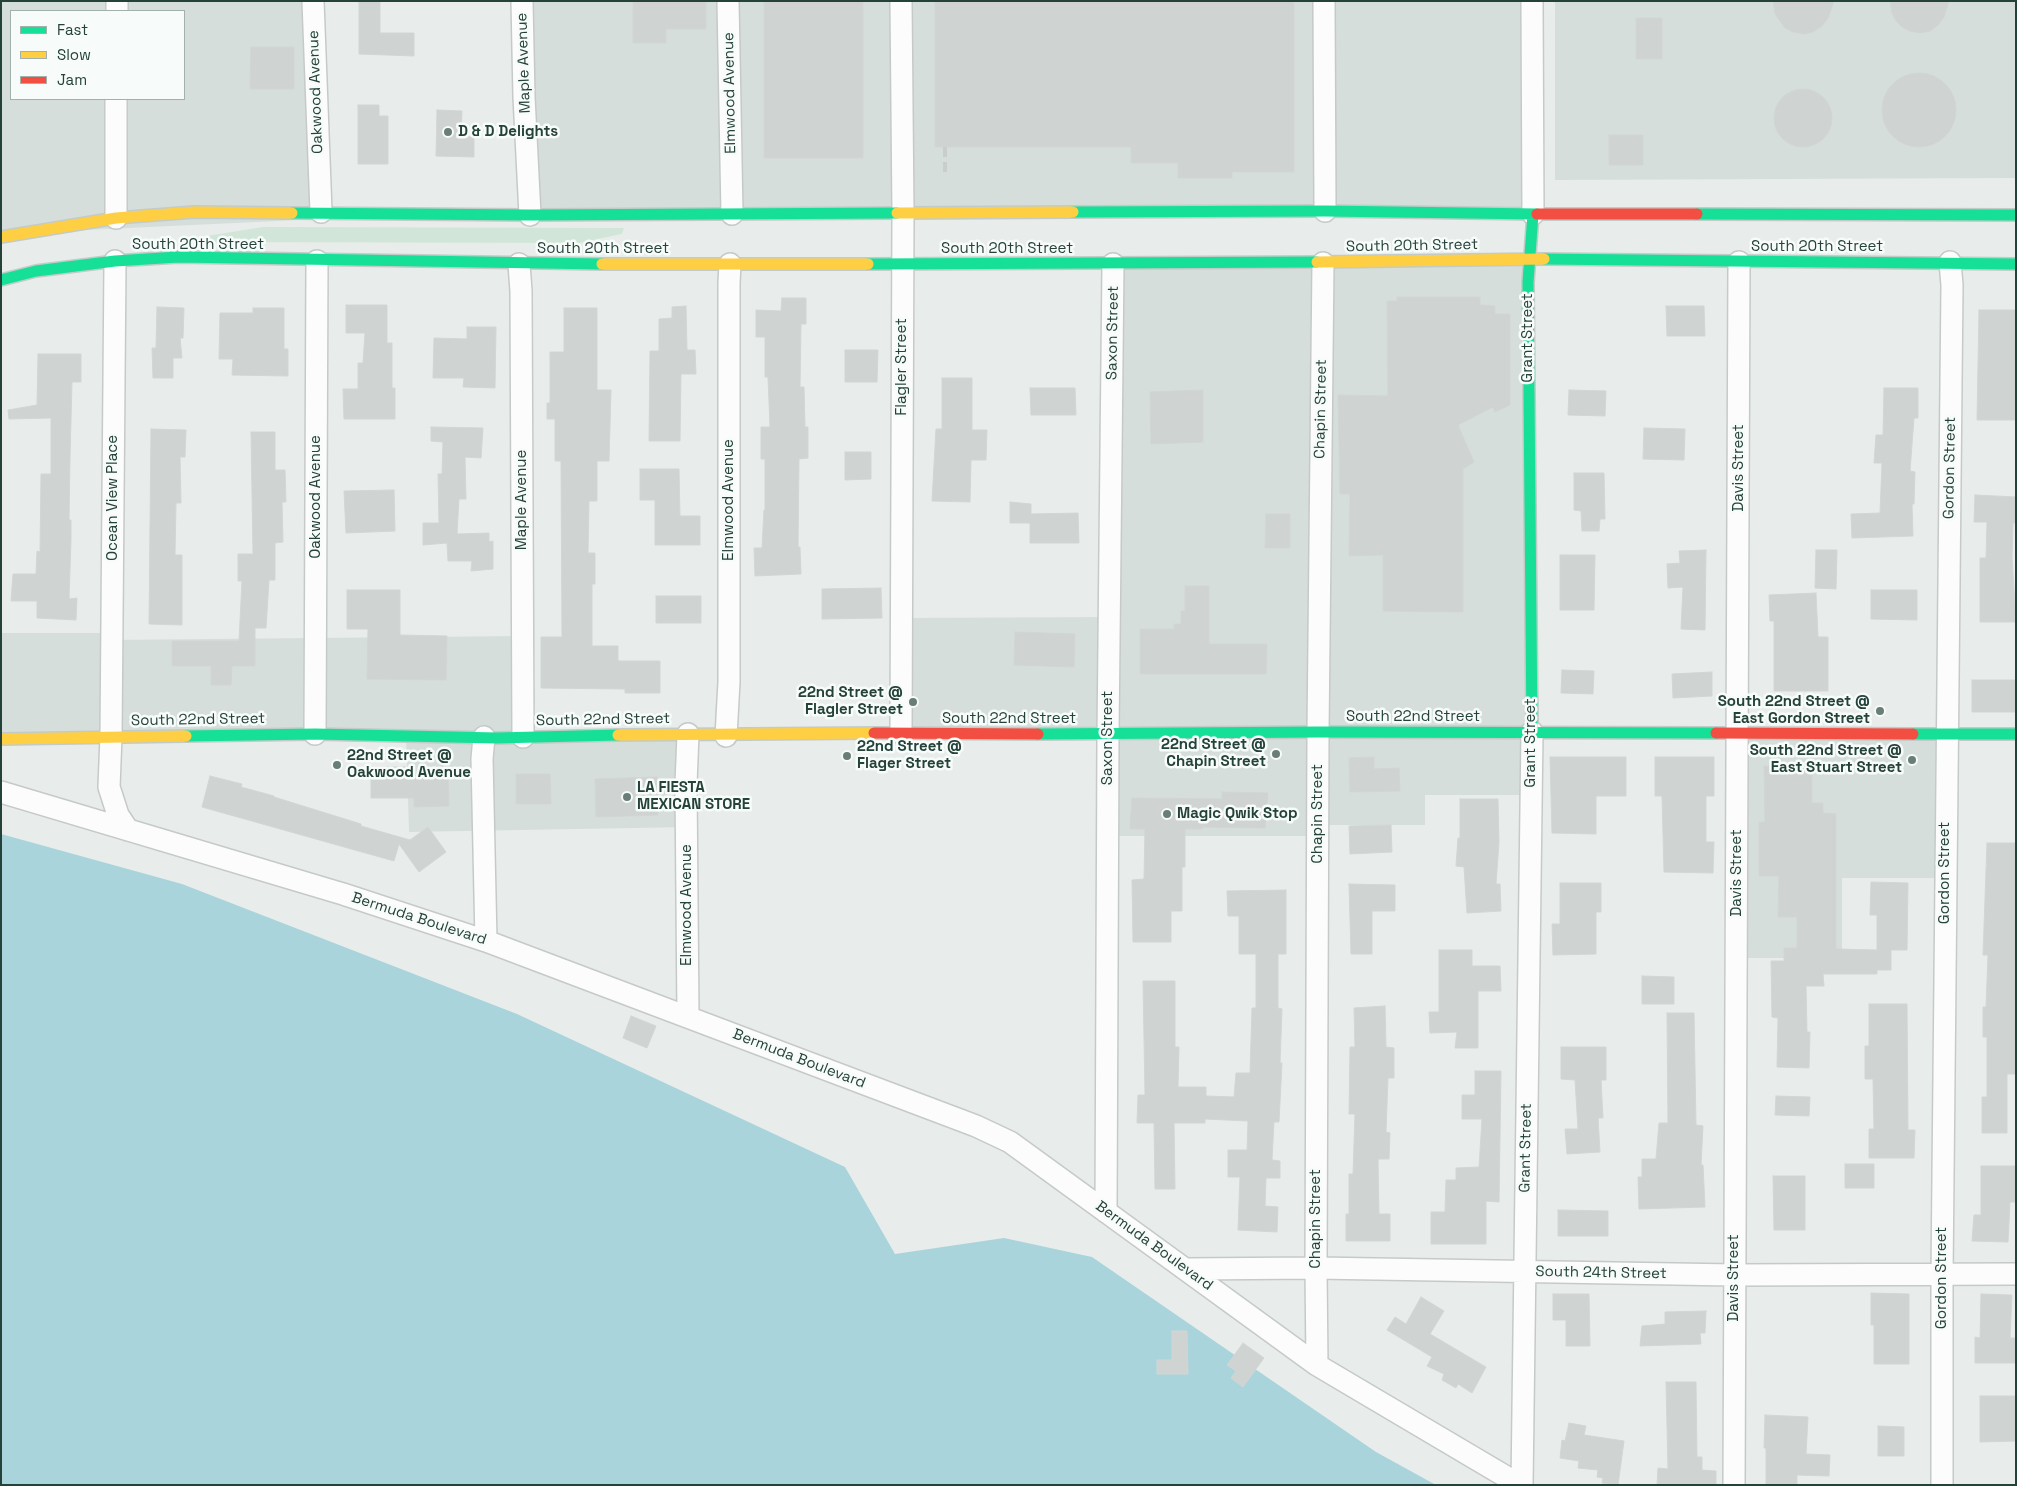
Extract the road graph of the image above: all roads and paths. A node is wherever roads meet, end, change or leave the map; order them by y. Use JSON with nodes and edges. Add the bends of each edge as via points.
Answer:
{"nodes":[{"id":1,"x":313,"y":1,"type":"edge"},
{"id":2,"x":522,"y":1,"type":"edge"},
{"id":3,"x":728,"y":1,"type":"edge"},
{"id":4,"x":901,"y":1,"type":"edge"},
{"id":5,"x":1324,"y":1,"type":"edge"},
{"id":6,"x":1532,"y":1,"type":"edge"},
{"id":7,"x":116,"y":100,"type":"edge"},
{"id":8,"x":1325,"y":211,"type":"junction"},
{"id":9,"x":320,"y":212,"type":"junction"},
{"id":10,"x":732,"y":214,"type":"junction"},
{"id":11,"x":903,"y":214,"type":"junction"},
{"id":12,"x":1533,"y":214,"type":"junction"},
{"id":13,"x":530,"y":215,"type":"junction"},
{"id":14,"x":2016,"y":215,"type":"edge"},
{"id":15,"x":116,"y":218,"type":"junction"},
{"id":16,"x":1,"y":237,"type":"edge"},
{"id":17,"x":1529,"y":259,"type":"junction"},
{"id":18,"x":115,"y":261,"type":"junction"},
{"id":19,"x":317,"y":261,"type":"junction"},
{"id":20,"x":1739,"y":262,"type":"junction"},
{"id":21,"x":1950,"y":262,"type":"junction"},
{"id":22,"x":1323,"y":263,"type":"junction"},
{"id":23,"x":519,"y":264,"type":"junction"},
{"id":24,"x":730,"y":264,"type":"junction"},
{"id":25,"x":903,"y":264,"type":"junction"},
{"id":26,"x":1113,"y":264,"type":"junction"},
{"id":27,"x":2016,"y":264,"type":"edge"},
{"id":28,"x":1,"y":280,"type":"edge"},
{"id":29,"x":1318,"y":732,"type":"junction"},
{"id":30,"x":1532,"y":732,"type":"junction"},
{"id":31,"x":901,"y":733,"type":"junction"},
{"id":32,"x":315,"y":734,"type":"junction"},
{"id":33,"x":688,"y":734,"type":"junction"},
{"id":34,"x":1738,"y":734,"type":"junction"},
{"id":35,"x":1946,"y":734,"type":"junction"},
{"id":36,"x":2016,"y":734,"type":"edge"},
{"id":37,"x":1108,"y":735,"type":"junction"},
{"id":38,"x":111,"y":736,"type":"junction"},
{"id":39,"x":726,"y":736,"type":"junction"},
{"id":40,"x":484,"y":737,"type":"junction"},
{"id":41,"x":523,"y":737,"type":"junction"},
{"id":42,"x":1,"y":739,"type":"edge"},
{"id":43,"x":1,"y":792,"type":"edge"},
{"id":44,"x":128,"y":830,"type":"junction"},
{"id":45,"x":486,"y":941,"type":"junction"},
{"id":46,"x":688,"y":1017,"type":"junction"},
{"id":47,"x":1106,"y":1212,"type":"junction"},
{"id":48,"x":1316,"y":1268,"type":"junction"},
{"id":49,"x":1186,"y":1269,"type":"junction"},
{"id":50,"x":1524,"y":1273,"type":"junction"},
{"id":51,"x":1942,"y":1274,"type":"junction"},
{"id":52,"x":2016,"y":1274,"type":"edge"},
{"id":53,"x":1734,"y":1275,"type":"junction"},
{"id":54,"x":1317,"y":1365,"type":"junction"},
{"id":55,"x":1521,"y":1485,"type":"edge"},
{"id":56,"x":1734,"y":1485,"type":"edge"},
{"id":57,"x":1942,"y":1485,"type":"edge"}],
"edges":[{"from":1,"to":9,"type":"street","name":"Oakwood Avenue"},
{"from":2,"to":13,"type":"street","name":"Maple Avenue"},
{"from":3,"to":10,"type":"street","name":"Elmwood Avenue"},
{"from":4,"to":11,"type":"street","name":"Flagler Street"},
{"from":5,"to":8,"type":"street"},
{"from":6,"to":12,"type":"street","name":"Grant Street"},
{"from":7,"to":15,"type":"street"},
{"from":8,"to":11,"type":"main road","name":"South 20th Street"},
{"from":8,"to":12,"type":"main road","name":"South 20th Street"},
{"from":9,"to":13,"type":"main road","name":"South 20th Street"},
{"from":9,"to":15,"type":"main road","name":"South 20th Street","via":[[194,212]]},
{"from":10,"to":11,"type":"main road","name":"South 20th Street"},
{"from":10,"to":13,"type":"main road","name":"South 20th Street"},
{"from":11,"to":25,"type":"street","name":"Flagler Street"},
{"from":12,"to":14,"type":"main road","name":"South 20th Street"},
{"from":12,"to":17,"type":"main road","name":"Grant Street"},
{"from":15,"to":16,"type":"main road","name":"South 20th Street"},
{"from":17,"to":20,"type":"main road","name":"South 20th Street"},
{"from":17,"to":22,"type":"main road","name":"South 20th Street"},
{"from":17,"to":30,"type":"main road","name":"Grant Street"},
{"from":18,"to":19,"type":"main road","name":"South 20th Street","via":[[178,257]]},
{"from":18,"to":28,"type":"main road","name":"South 20th Street","via":[[36,271]]},
{"from":18,"to":38,"type":"street","name":"Ocean View Place"},
{"from":19,"to":23,"type":"main road","name":"South 20th Street"},
{"from":19,"to":32,"type":"street","name":"Oakwood Avenue"},
{"from":20,"to":21,"type":"main road","name":"South 20th Street"},
{"from":20,"to":34,"type":"street","name":"Davis Street"},
{"from":21,"to":27,"type":"main road","name":"South 20th Street"},
{"from":21,"to":35,"type":"street","name":"Gordon Street"},
{"from":22,"to":26,"type":"main road","name":"South 20th Street"},
{"from":22,"to":29,"type":"street","name":"Chapin Street"},
{"from":23,"to":24,"type":"main road","name":"South 20th Street"},
{"from":23,"to":41,"type":"street","name":"Maple Avenue"},
{"from":24,"to":25,"type":"main road","name":"South 20th Street"},
{"from":24,"to":39,"type":"street","name":"Elmwood Avenue","via":[[729,682]]},
{"from":25,"to":26,"type":"main road","name":"South 20th Street"},
{"from":25,"to":31,"type":"street","name":"Flagler Street"},
{"from":26,"to":37,"type":"street","name":"Saxon Street"},
{"from":29,"to":30,"type":"main road","name":"South 22nd Street"},
{"from":29,"to":37,"type":"main road","name":"South 22nd Street"},
{"from":29,"to":48,"type":"street","name":"Chapin Street"},
{"from":30,"to":34,"type":"main road","name":"South 22nd Street"},
{"from":30,"to":50,"type":"street","name":"Grant Street"},
{"from":31,"to":37,"type":"main road","name":"South 22nd Street"},
{"from":31,"to":39,"type":"main road","name":"South 22nd Street"},
{"from":32,"to":38,"type":"main road","name":"South 22nd Street"},
{"from":32,"to":40,"type":"main road","name":"South 22nd Street"},
{"from":33,"to":39,"type":"main road","name":"South 22nd Street"},
{"from":33,"to":41,"type":"main road","name":"South 22nd Street"},
{"from":33,"to":46,"type":"street","name":"Elmwood Avenue"},
{"from":34,"to":35,"type":"main road","name":"South 22nd Street"},
{"from":34,"to":53,"type":"street","name":"Davis Street"},
{"from":35,"to":36,"type":"main road","name":"South 22nd Street"},
{"from":35,"to":51,"type":"street","name":"Gordon Street"},
{"from":37,"to":47,"type":"street","name":"Saxon Street"},
{"from":38,"to":42,"type":"main road","name":"South 22nd Street"},
{"from":38,"to":44,"type":"street","name":"Ocean View Place","via":[[109,787],[118,815]]},
{"from":40,"to":41,"type":"main road","name":"South 22nd Street"},
{"from":40,"to":45,"type":"street"},
{"from":43,"to":44,"type":"street","name":"Bermuda Boulevard"},
{"from":44,"to":45,"type":"street","name":"Bermuda Boulevard","via":[[343,894]]},
{"from":45,"to":46,"type":"street","name":"Bermuda Boulevard"},
{"from":46,"to":47,"type":"street","name":"Bermuda Boulevard","via":[[976,1126],[1010,1142]]},
{"from":47,"to":49,"type":"street","name":"Bermuda Boulevard"},
{"from":48,"to":49,"type":"street","name":"South 24th Street"},
{"from":48,"to":50,"type":"street","name":"South 24th Street"},
{"from":48,"to":54,"type":"street","name":"Chapin Street"},
{"from":49,"to":54,"type":"street","name":"Bermuda Boulevard"},
{"from":50,"to":53,"type":"street","name":"South 24th Street"},
{"from":50,"to":55,"type":"street","name":"Grant Street"},
{"from":51,"to":52,"type":"street","name":"South 24th Street"},
{"from":51,"to":53,"type":"street","name":"South 24th Street"},
{"from":51,"to":57,"type":"street","name":"Gordon Street"},
{"from":53,"to":56,"type":"street","name":"Davis Street"},
{"from":54,"to":55,"type":"street","name":"Bermuda Boulevard"}]}
